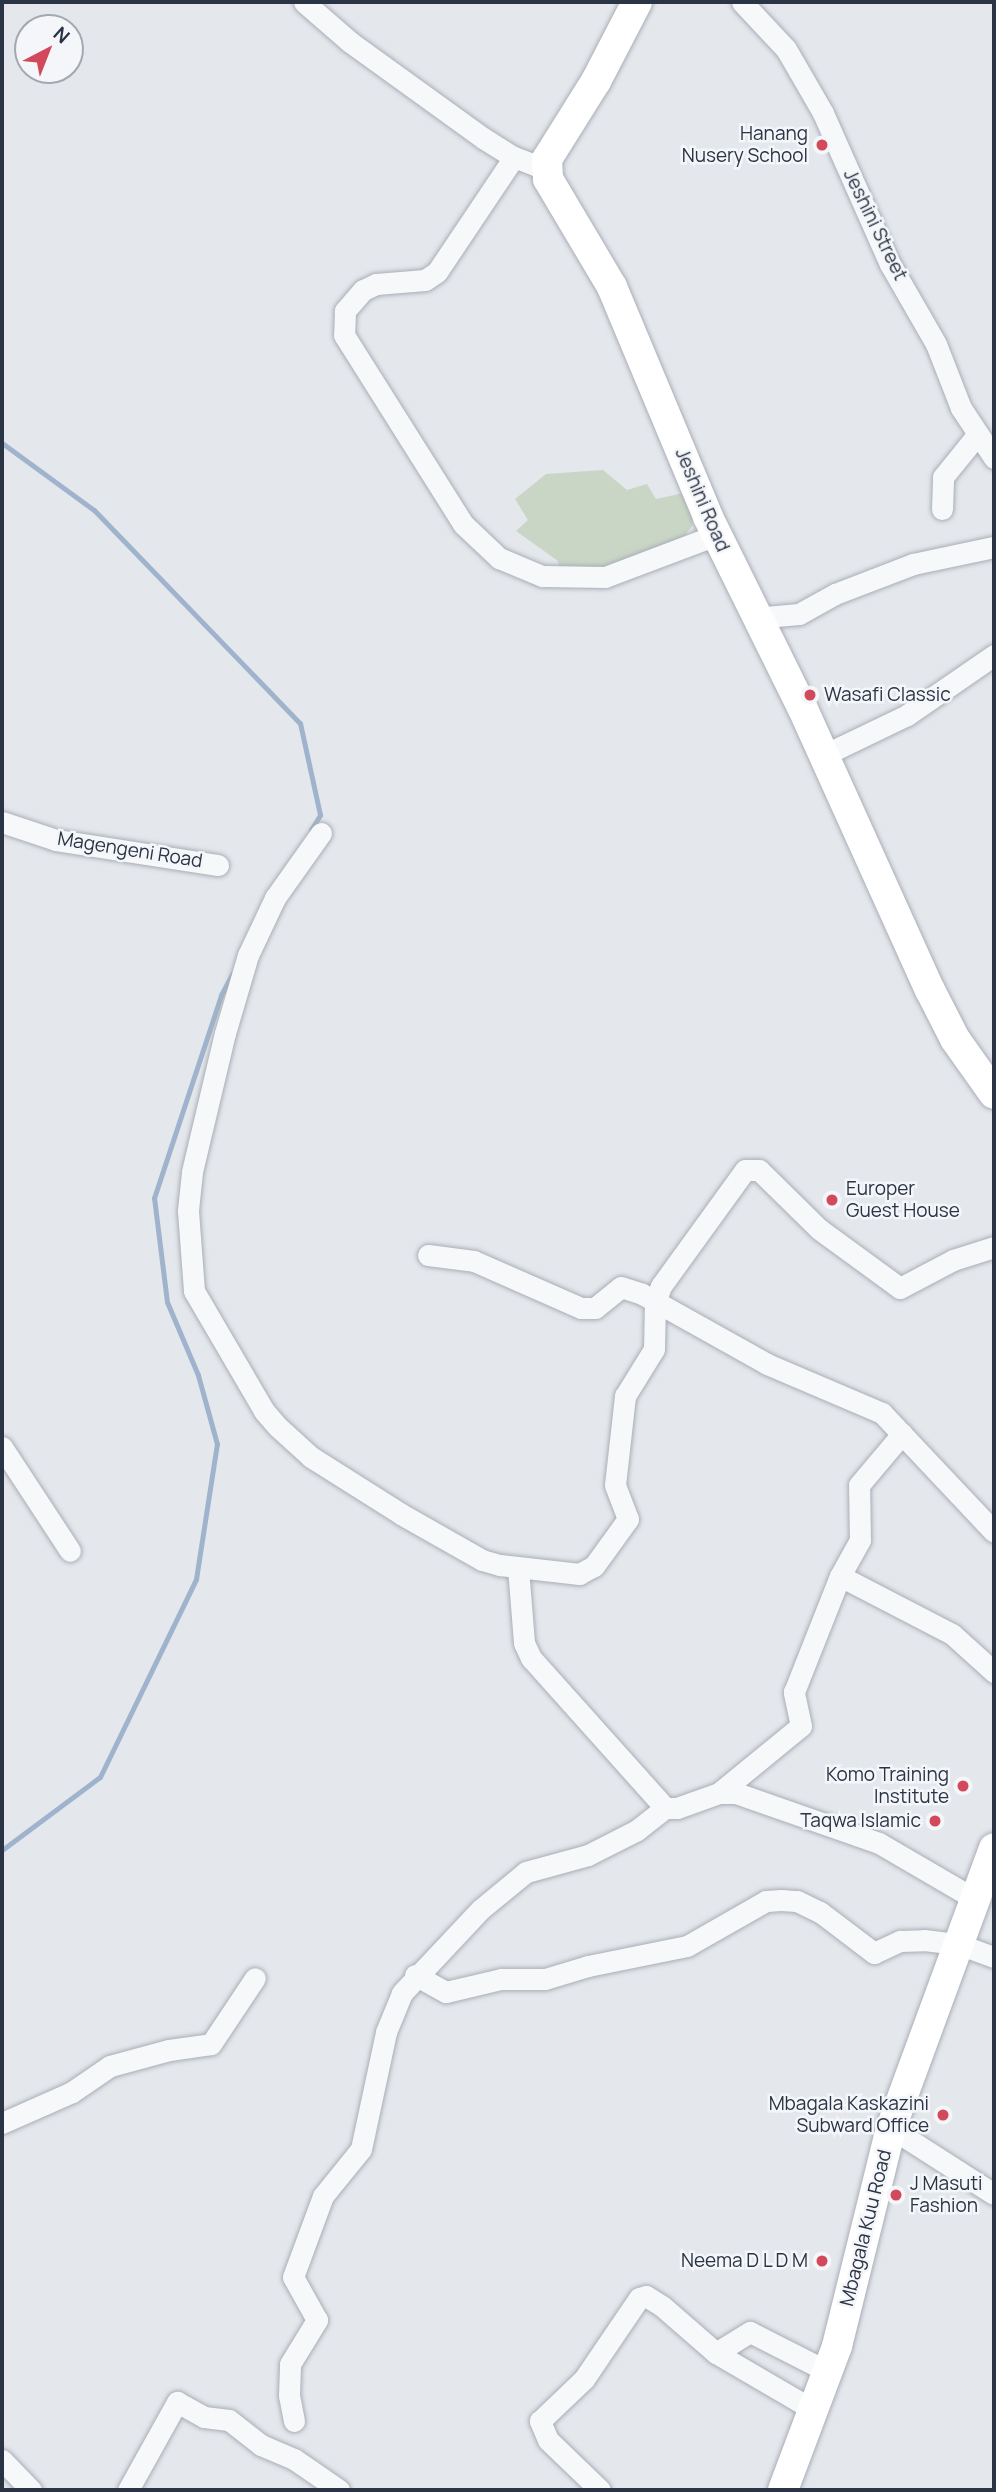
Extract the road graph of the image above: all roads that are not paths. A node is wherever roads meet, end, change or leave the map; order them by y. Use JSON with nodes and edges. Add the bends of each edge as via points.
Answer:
{"nodes":[{"id":1,"x":304,"y":2,"type":"edge"},
{"id":2,"x":637,"y":2,"type":"edge"},
{"id":3,"x":742,"y":2,"type":"edge"},
{"id":4,"x":514,"y":157,"type":"junction"},
{"id":5,"x":545,"y":169,"type":"junction"},
{"id":6,"x":978,"y":435,"type":"junction"},
{"id":7,"x":994,"y":458,"type":"edge"},
{"id":8,"x":942,"y":509,"type":"dead end"},
{"id":9,"x":716,"y":535,"type":"junction"},
{"id":10,"x":994,"y":547,"type":"edge"},
{"id":11,"x":754,"y":618,"type":"junction"},
{"id":12,"x":994,"y":655,"type":"edge"},
{"id":13,"x":824,"y":755,"type":"junction"},
{"id":14,"x":2,"y":822,"type":"edge"},
{"id":15,"x":321,"y":833,"type":"dead end"},
{"id":16,"x":218,"y":865,"type":"dead end"},
{"id":17,"x":994,"y":1094,"type":"edge"},
{"id":18,"x":994,"y":1247,"type":"edge"},
{"id":19,"x":428,"y":1255,"type":"dead end"},
{"id":20,"x":655,"y":1303,"type":"junction"},
{"id":21,"x":902,"y":1434,"type":"junction"},
{"id":22,"x":2,"y":1447,"type":"edge"},
{"id":23,"x":994,"y":1532,"type":"edge"},
{"id":24,"x":70,"y":1551,"type":"dead end"},
{"id":25,"x":518,"y":1568,"type":"junction"},
{"id":26,"x":840,"y":1576,"type":"junction"},
{"id":27,"x":994,"y":1672,"type":"edge"},
{"id":28,"x":719,"y":1793,"type":"junction"},
{"id":29,"x":665,"y":1808,"type":"junction"},
{"id":30,"x":994,"y":1848,"type":"edge"},
{"id":31,"x":973,"y":1898,"type":"junction"},
{"id":32,"x":958,"y":1944,"type":"junction"},
{"id":33,"x":994,"y":1957,"type":"edge"},
{"id":34,"x":415,"y":1975,"type":"junction"},
{"id":35,"x":255,"y":1978,"type":"dead end"},
{"id":36,"x":2,"y":2123,"type":"edge"},
{"id":37,"x":891,"y":2128,"type":"junction"},
{"id":38,"x":994,"y":2194,"type":"edge"},
{"id":39,"x":716,"y":2353,"type":"junction"},
{"id":40,"x":829,"y":2372,"type":"junction"},
{"id":41,"x":812,"y":2409,"type":"junction"},
{"id":42,"x":294,"y":2421,"type":"dead end"},
{"id":43,"x":2,"y":2460,"type":"edge"},
{"id":44,"x":31,"y":2490,"type":"edge"},
{"id":45,"x":128,"y":2490,"type":"edge"},
{"id":46,"x":339,"y":2490,"type":"edge"},
{"id":47,"x":600,"y":2490,"type":"edge"},
{"id":48,"x":783,"y":2490,"type":"edge"}],
"edges":[{"from":1,"to":4,"type":"street","via":[[350,42]]},
{"from":2,"to":5,"type":"street"},
{"from":3,"to":6,"type":"street","name":"Jeshini Street","via":[[786,49],[823,113],[890,264],[932,334],[961,408]]},
{"from":4,"to":5,"type":"street"},
{"from":4,"to":9,"type":"street","via":[[437,272],[425,280],[376,284],[363,290],[345,311],[344,335],[463,524],[499,558],[542,576],[605,577]]},
{"from":5,"to":9,"type":"street","name":"Jeshini Road","via":[[612,287]]},
{"from":6,"to":7,"type":"street","name":"Jeshini Street"},
{"from":6,"to":8,"type":"street","via":[[943,477]]},
{"from":9,"to":11,"type":"street","name":"Jeshini Road"},
{"from":10,"to":11,"type":"street","via":[[913,564],[835,594],[799,614]]},
{"from":11,"to":13,"type":"street","name":"Jeshini Road"},
{"from":12,"to":13,"type":"street","via":[[907,715]]},
{"from":13,"to":17,"type":"street","name":"Jeshini Road","via":[[930,990],[955,1039]]},
{"from":14,"to":16,"type":"street","name":"Magengeni Road","via":[[56,840]]},
{"from":15,"to":25,"type":"street","via":[[275,898],[248,955],[225,1033],[189,1198],[196,1298],[264,1412],[311,1457],[482,1560]]},
{"from":18,"to":20,"type":"street","via":[[953,1260],[900,1288],[819,1229],[772,1180],[751,1168],[742,1172],[719,1211],[666,1280]]},
{"from":19,"to":20,"type":"street","via":[[474,1261],[581,1308],[595,1308],[621,1287]]},
{"from":20,"to":21,"type":"street","via":[[767,1364],[877,1410]]},
{"from":20,"to":25,"type":"street","via":[[654,1349],[625,1396],[615,1485],[628,1519],[586,1571]]},
{"from":21,"to":23,"type":"street"},
{"from":21,"to":26,"type":"street","via":[[859,1485],[860,1540]]},
{"from":22,"to":24,"type":"street"},
{"from":25,"to":29,"type":"street","via":[[524,1643],[531,1658]]},
{"from":26,"to":27,"type":"street","via":[[951,1634]]},
{"from":26,"to":28,"type":"street","via":[[794,1692],[801,1726]]},
{"from":28,"to":29,"type":"street"},
{"from":28,"to":31,"type":"street","via":[[736,1793],[839,1826],[917,1862]]},
{"from":29,"to":34,"type":"street","via":[[637,1830],[589,1855],[526,1871]]},
{"from":30,"to":31,"type":"street","name":"Mbagala Kuu Road"},
{"from":31,"to":32,"type":"street","name":"Mbagala Kuu Road"},
{"from":32,"to":33,"type":"street"},
{"from":32,"to":34,"type":"street","via":[[900,1941],[874,1953],[820,1912],[797,1901],[781,1900],[766,1901],[687,1946],[545,1979],[501,1979],[446,1992]]},
{"from":32,"to":37,"type":"street","name":"Mbagala Kuu Road"},
{"from":34,"to":42,"type":"street","via":[[386,2032],[361,2149],[323,2196],[293,2277],[317,2319],[290,2364]]},
{"from":35,"to":36,"type":"street","via":[[211,2044],[169,2049],[110,2066],[72,2092]]},
{"from":37,"to":38,"type":"street"},
{"from":37,"to":40,"type":"street","name":"Mbagala Kuu Road"},
{"from":39,"to":40,"type":"street","via":[[750,2332]]},
{"from":39,"to":41,"type":"street"},
{"from":39,"to":47,"type":"street","via":[[662,2306],[639,2298],[584,2379],[540,2421],[548,2440]]},
{"from":40,"to":41,"type":"street","name":"Mbagala Kuu Road"},
{"from":41,"to":48,"type":"street","name":"Mbagala Kuu Road"},
{"from":43,"to":44,"type":"street"},
{"from":45,"to":46,"type":"street","via":[[177,2402],[204,2417],[229,2420],[261,2445],[294,2459]]}]}
